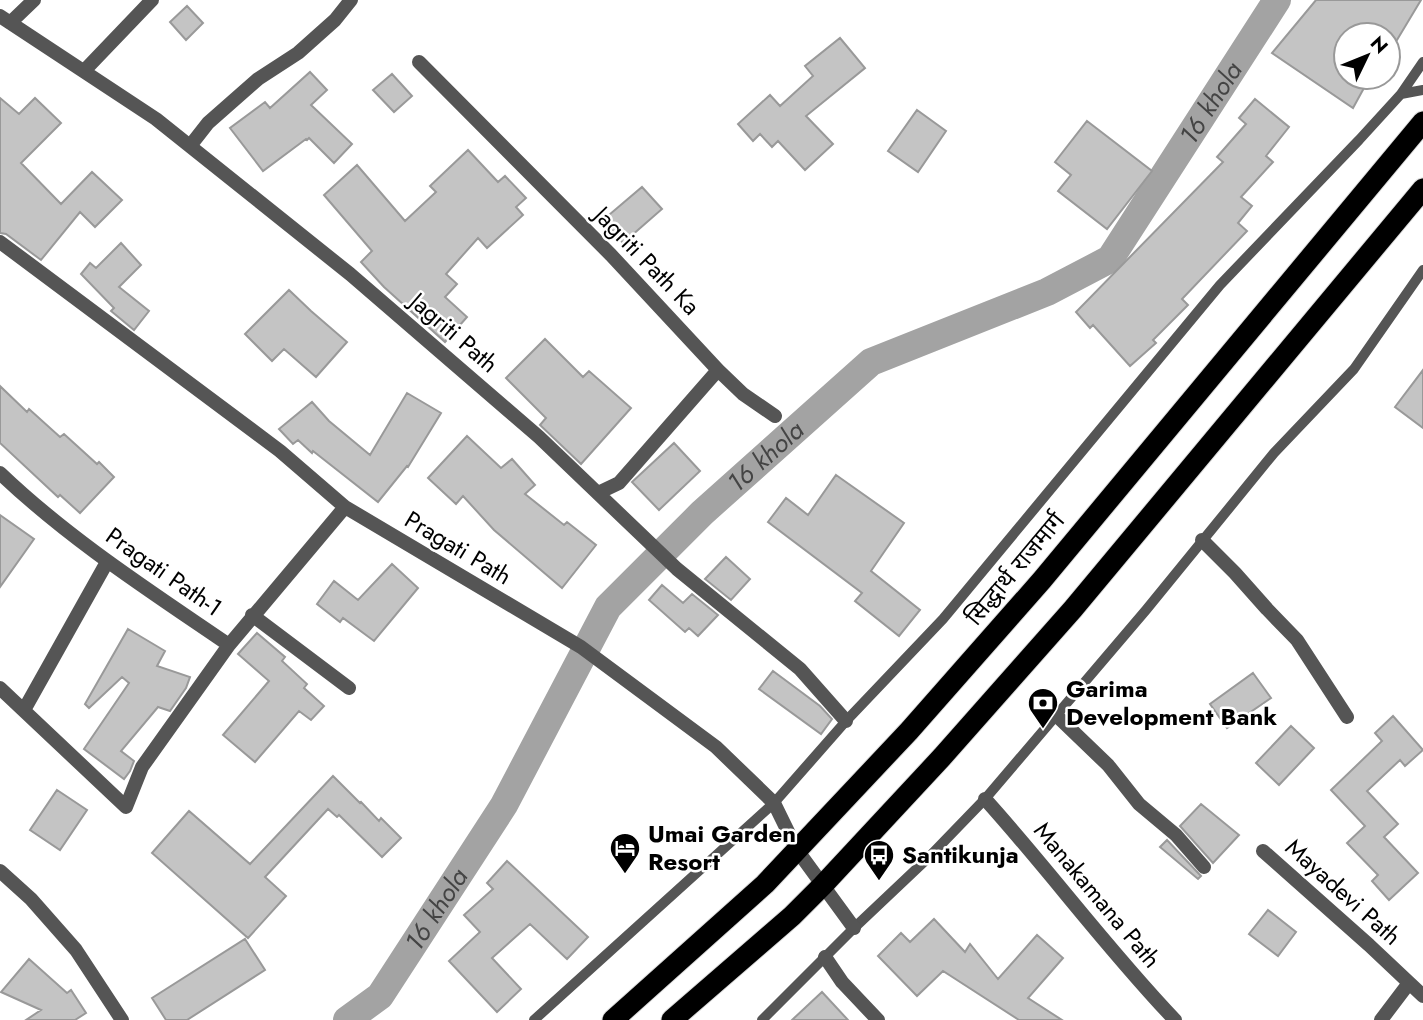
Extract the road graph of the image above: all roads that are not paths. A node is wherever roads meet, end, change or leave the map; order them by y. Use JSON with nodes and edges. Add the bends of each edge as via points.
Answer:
{"nodes":[{"id":1,"x":34,"y":0,"type":"edge"},
{"id":2,"x":152,"y":0,"type":"edge"},
{"id":3,"x":351,"y":0,"type":"edge"},
{"id":4,"x":5,"y":19,"type":"edge"},
{"id":5,"x":419,"y":62,"type":"dead end"},
{"id":6,"x":1423,"y":62,"type":"edge"},
{"id":7,"x":84,"y":71,"type":"junction"},
{"id":8,"x":1423,"y":90,"type":"edge"},
{"id":9,"x":1401,"y":94,"type":"junction"},
{"id":10,"x":1423,"y":122,"type":"edge"},
{"id":11,"x":190,"y":146,"type":"junction"},
{"id":12,"x":1423,"y":189,"type":"edge"},
{"id":13,"x":0,"y":242,"type":"edge"},
{"id":14,"x":1423,"y":270,"type":"edge"},
{"id":15,"x":718,"y":370,"type":"junction"},
{"id":16,"x":775,"y":416,"type":"dead end"},
{"id":17,"x":4,"y":476,"type":"edge"},
{"id":18,"x":598,"y":493,"type":"junction"},
{"id":19,"x":0,"y":495,"type":"edge"},
{"id":20,"x":345,"y":507,"type":"junction"},
{"id":21,"x":1202,"y":540,"type":"junction"},
{"id":22,"x":107,"y":562,"type":"junction"},
{"id":23,"x":253,"y":615,"type":"junction"},
{"id":24,"x":229,"y":645,"type":"junction"},
{"id":25,"x":0,"y":688,"type":"edge"},
{"id":26,"x":349,"y":688,"type":"dead end"},
{"id":27,"x":24,"y":710,"type":"junction"},
{"id":28,"x":1056,"y":715,"type":"junction"},
{"id":29,"x":1347,"y":717,"type":"dead end"},
{"id":30,"x":846,"y":721,"type":"junction"},
{"id":31,"x":985,"y":799,"type":"junction"},
{"id":32,"x":774,"y":803,"type":"junction"},
{"id":33,"x":797,"y":850,"type":"junction"},
{"id":34,"x":1263,"y":851,"type":"dead end"},
{"id":35,"x":1204,"y":867,"type":"dead end"},
{"id":36,"x":0,"y":871,"type":"edge"},
{"id":37,"x":822,"y":886,"type":"junction"},
{"id":38,"x":854,"y":928,"type":"junction"},
{"id":39,"x":825,"y":957,"type":"junction"},
{"id":40,"x":1409,"y":983,"type":"junction"},
{"id":41,"x":1423,"y":996,"type":"edge"},
{"id":42,"x":122,"y":1020,"type":"edge"},
{"id":43,"x":534,"y":1020,"type":"edge"},
{"id":44,"x":614,"y":1020,"type":"edge"},
{"id":45,"x":672,"y":1020,"type":"edge"},
{"id":46,"x":762,"y":1020,"type":"edge"},
{"id":47,"x":878,"y":1020,"type":"edge"},
{"id":48,"x":1175,"y":1020,"type":"edge"},
{"id":49,"x":1381,"y":1020,"type":"edge"}],
"edges":[{"from":1,"to":4,"type":"street"},
{"from":2,"to":7,"type":"street"},
{"from":3,"to":11,"type":"street","via":[[298,53],[258,79],[208,123]]},
{"from":4,"to":7,"type":"street","name":"Jagriti Path"},
{"from":5,"to":15,"type":"street","name":"Jagriti Path Ka"},
{"from":6,"to":9,"type":"lane"},
{"from":7,"to":11,"type":"street","name":"Jagriti Path"},
{"from":8,"to":9,"type":"lane"},
{"from":9,"to":30,"type":"lane","via":[[1220,285],[943,619]]},
{"from":10,"to":33,"type":"highway","name":"सिद्धार्थ राजमार्ग","via":[[1042,580]]},
{"from":11,"to":18,"type":"street","name":"Jagriti Path","via":[[350,274],[539,436]]},
{"from":12,"to":37,"type":"highway","via":[[1073,609]]},
{"from":13,"to":20,"type":"street","name":"Pragati Path","via":[[280,451]]},
{"from":14,"to":21,"type":"lane","via":[[1354,369],[1274,453]]},
{"from":15,"to":16,"type":"street","name":"Jagriti Path Ka"},
{"from":15,"to":18,"type":"street","via":[[619,483]]},
{"from":17,"to":19,"type":"street"},
{"from":17,"to":22,"type":"street","name":"Pragati Path-1"},
{"from":18,"to":30,"type":"street","name":"Jagriti Path","via":[[677,569],[800,669]]},
{"from":20,"to":23,"type":"street","name":"Pragati Path-1"},
{"from":20,"to":32,"type":"street","name":"Pragati Path","via":[[581,647],[716,747]]},
{"from":21,"to":28,"type":"lane"},
{"from":21,"to":29,"type":"street","via":[[1297,640]]},
{"from":22,"to":24,"type":"street","name":"Pragati Path-1"},
{"from":22,"to":27,"type":"street"},
{"from":23,"to":24,"type":"street","name":"Pragati Path-1"},
{"from":23,"to":26,"type":"street"},
{"from":24,"to":27,"type":"street","via":[[142,767],[126,807]]},
{"from":25,"to":27,"type":"street"},
{"from":28,"to":31,"type":"lane"},
{"from":28,"to":35,"type":"street"},
{"from":30,"to":32,"type":"lane"},
{"from":31,"to":38,"type":"lane"},
{"from":31,"to":48,"type":"street","name":"Manakamana Path"},
{"from":32,"to":33,"type":"street","name":"Pragati Path"},
{"from":32,"to":43,"type":"lane"},
{"from":33,"to":37,"type":"street","name":"Pragati Path"},
{"from":33,"to":44,"type":"highway","name":"सिद्धार्थ राजमार्ग"},
{"from":34,"to":40,"type":"street","name":"Mayadevi Path"},
{"from":36,"to":42,"type":"street","via":[[76,950]]},
{"from":37,"to":38,"type":"street","name":"Pragati Path"},
{"from":37,"to":45,"type":"highway"},
{"from":38,"to":39,"type":"lane"},
{"from":39,"to":46,"type":"lane"},
{"from":39,"to":47,"type":"street"},
{"from":40,"to":41,"type":"street","name":"Mayadevi Path"},
{"from":40,"to":49,"type":"street"}]}
